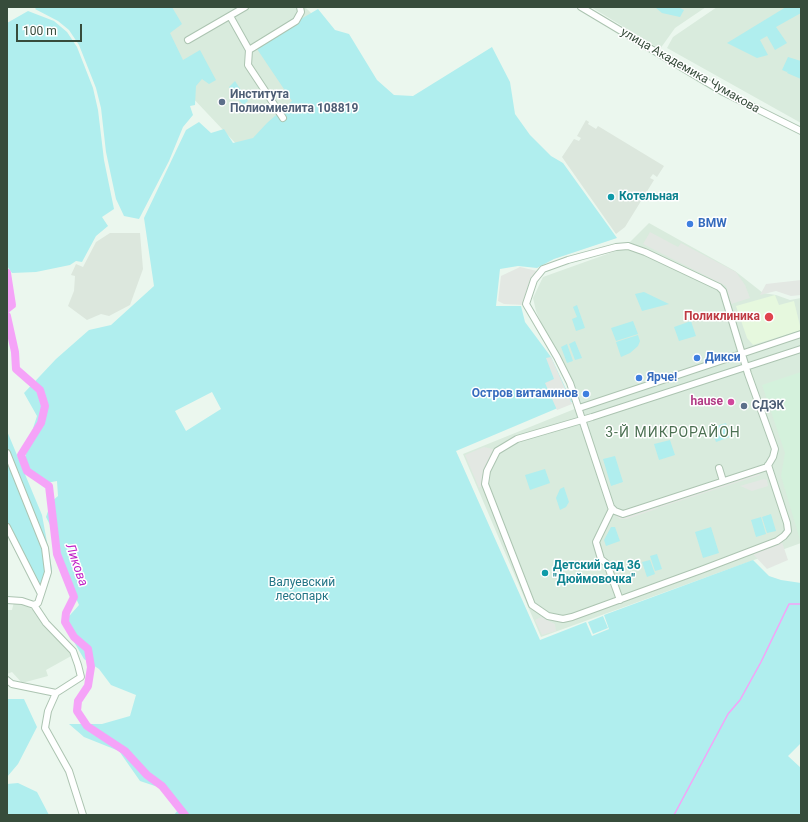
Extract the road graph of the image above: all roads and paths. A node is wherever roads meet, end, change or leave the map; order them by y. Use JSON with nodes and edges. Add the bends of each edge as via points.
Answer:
{"nodes":[{"id":1,"x":245,"y":7,"type":"edge"},
{"id":2,"x":300,"y":7,"type":"edge"},
{"id":3,"x":581,"y":7,"type":"edge"},
{"id":4,"x":230,"y":16,"type":"junction"},
{"id":5,"x":188,"y":40,"type":"dead end"},
{"id":6,"x":249,"y":50,"type":"junction"},
{"id":7,"x":283,"y":118,"type":"dead end"},
{"id":8,"x":801,"y":131,"type":"edge"},
{"id":9,"x":801,"y":334,"type":"edge"},
{"id":10,"x":801,"y":349,"type":"edge"},
{"id":11,"x":742,"y":354,"type":"junction"},
{"id":12,"x":746,"y":367,"type":"junction"},
{"id":13,"x":579,"y":408,"type":"junction"},
{"id":14,"x":583,"y":420,"type":"junction"},
{"id":15,"x":7,"y":453,"type":"edge"},
{"id":16,"x":768,"y":465,"type":"junction"},
{"id":17,"x":719,"y":468,"type":"dead end"},
{"id":18,"x":724,"y":481,"type":"junction"},
{"id":19,"x":612,"y":509,"type":"junction"},
{"id":20,"x":7,"y":526,"type":"edge"},
{"id":21,"x":41,"y":594,"type":"junction"},
{"id":22,"x":7,"y":600,"type":"edge"},
{"id":23,"x":620,"y":600,"type":"junction"},
{"id":24,"x":34,"y":605,"type":"junction"},
{"id":25,"x":7,"y":680,"type":"edge"},
{"id":26,"x":56,"y":693,"type":"junction"},
{"id":27,"x":83,"y":815,"type":"edge"}],
"edges":[{"from":1,"to":4,"type":"street"},
{"from":2,"to":6,"type":"street","via":[[301,12],[296,21]]},
{"from":3,"to":8,"type":"street","name":"улица Академика Чумакова","via":[[729,95]]},
{"from":4,"to":5,"type":"street"},
{"from":4,"to":6,"type":"street"},
{"from":6,"to":7,"type":"street","via":[[248,65]]},
{"from":9,"to":11,"type":"street"},
{"from":10,"to":12,"type":"street"},
{"from":11,"to":12,"type":"street"},
{"from":11,"to":13,"type":"street"},
{"from":11,"to":13,"type":"street","via":[[719,287],[642,250],[623,246],[552,265],[543,269],[534,280],[526,300],[527,307],[558,357]]},
{"from":12,"to":14,"type":"street"},
{"from":12,"to":16,"type":"street","via":[[774,444],[773,457]]},
{"from":13,"to":14,"type":"street"},
{"from":14,"to":19,"type":"street"},
{"from":14,"to":23,"type":"street","via":[[542,430],[505,444],[489,464],[485,489],[532,605],[542,613],[560,619]]},
{"from":15,"to":21,"type":"street","via":[[45,548],[48,572]]},
{"from":16,"to":18,"type":"street"},
{"from":16,"to":23,"type":"street","via":[[787,523],[788,531],[784,536],[755,550]]},
{"from":17,"to":18,"type":"street"},
{"from":18,"to":19,"type":"street","via":[[629,513],[620,513]]},
{"from":19,"to":23,"type":"street","via":[[596,542],[601,560],[607,564]]},
{"from":20,"to":21,"type":"street"},
{"from":21,"to":24,"type":"street","via":[[38,603]]},
{"from":22,"to":24,"type":"street"},
{"from":24,"to":26,"type":"street","via":[[46,623],[73,651],[81,677]]},
{"from":25,"to":26,"type":"street","via":[[12,684]]},
{"from":26,"to":27,"type":"street","via":[[45,728],[70,772]]}]}
